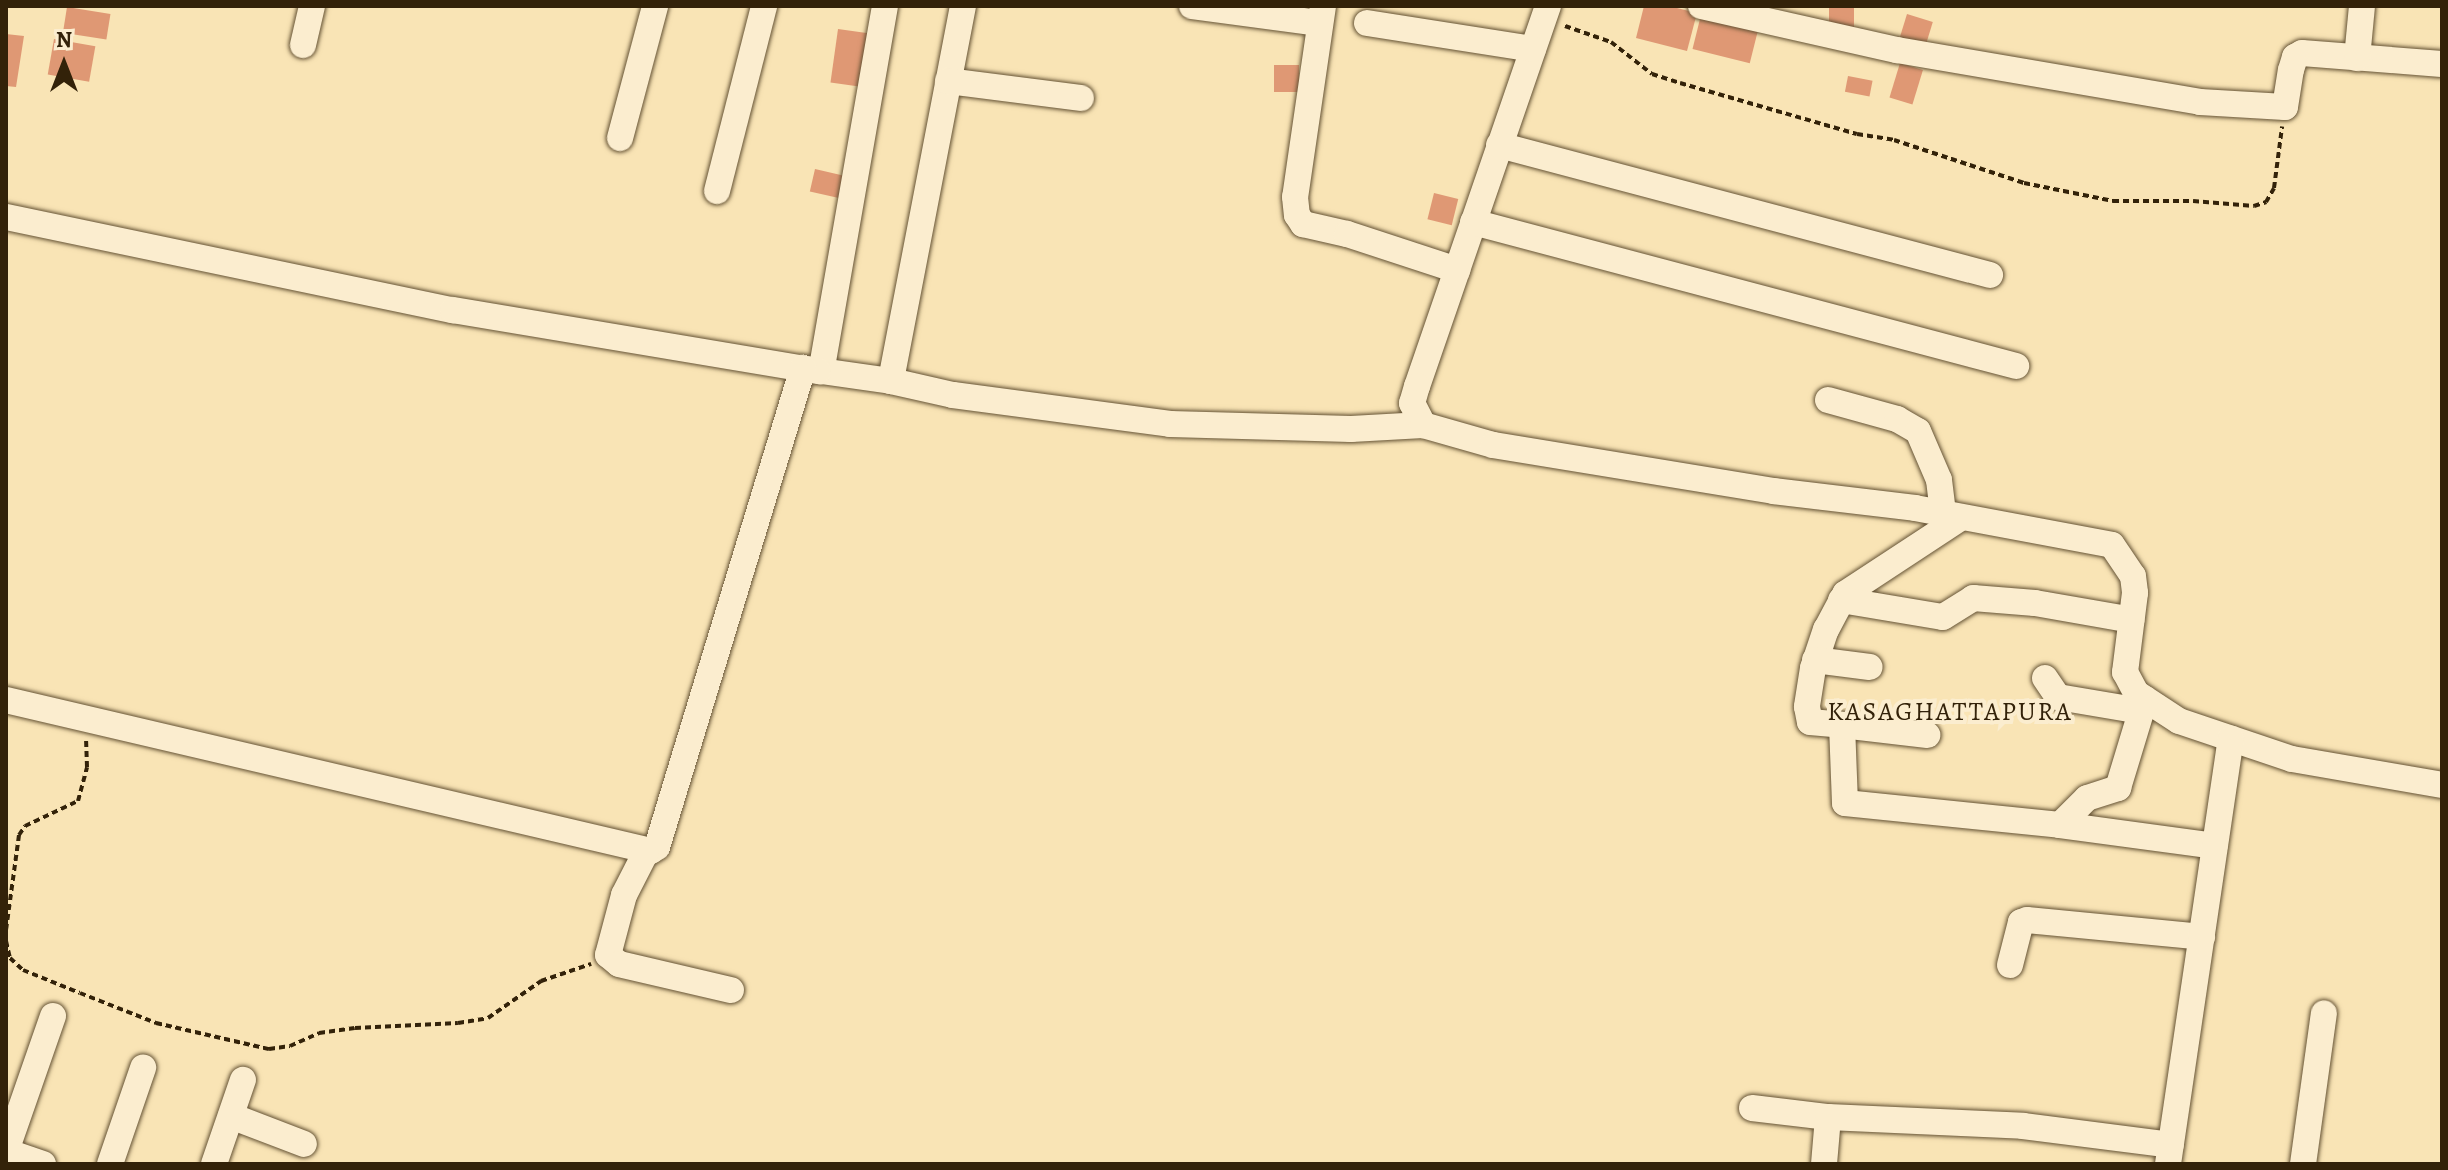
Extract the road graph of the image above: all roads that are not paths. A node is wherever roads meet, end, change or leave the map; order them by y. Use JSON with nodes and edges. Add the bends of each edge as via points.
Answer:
{"nodes":[{"id":1,"x":312,"y":6,"type":"edge"},
{"id":2,"x":655,"y":6,"type":"edge"},
{"id":3,"x":764,"y":6,"type":"edge"},
{"id":4,"x":885,"y":6,"type":"edge"},
{"id":5,"x":963,"y":6,"type":"edge"},
{"id":6,"x":1192,"y":6,"type":"edge"},
{"id":7,"x":1701,"y":6,"type":"edge"},
{"id":8,"x":2362,"y":6,"type":"edge"},
{"id":9,"x":1546,"y":12,"type":"edge"},
{"id":10,"x":1322,"y":14,"type":"edge"},
{"id":11,"x":1367,"y":23,"type":"dead end"},
{"id":12,"x":303,"y":45,"type":"dead end"},
{"id":13,"x":1533,"y":49,"type":"junction"},
{"id":14,"x":2357,"y":58,"type":"junction"},
{"id":15,"x":2442,"y":64,"type":"edge"},
{"id":16,"x":948,"y":81,"type":"junction"},
{"id":17,"x":1081,"y":98,"type":"dead end"},
{"id":18,"x":620,"y":138,"type":"dead end"},
{"id":19,"x":1499,"y":145,"type":"junction"},
{"id":20,"x":717,"y":191,"type":"dead end"},
{"id":21,"x":6,"y":217,"type":"edge"},
{"id":22,"x":1473,"y":222,"type":"junction"},
{"id":23,"x":1457,"y":270,"type":"junction"},
{"id":24,"x":1990,"y":275,"type":"dead end"},
{"id":25,"x":2016,"y":366,"type":"dead end"},
{"id":26,"x":812,"y":370,"type":"junction"},
{"id":27,"x":891,"y":381,"type":"junction"},
{"id":28,"x":1828,"y":400,"type":"dead end"},
{"id":29,"x":1423,"y":425,"type":"junction"},
{"id":30,"x":1951,"y":516,"type":"junction"},
{"id":31,"x":1841,"y":600,"type":"junction"},
{"id":32,"x":2132,"y":620,"type":"junction"},
{"id":33,"x":1815,"y":660,"type":"junction"},
{"id":34,"x":1870,"y":667,"type":"dead end"},
{"id":35,"x":2045,"y":678,"type":"dead end"},
{"id":36,"x":6,"y":700,"type":"edge"},
{"id":37,"x":2143,"y":705,"type":"junction"},
{"id":38,"x":1842,"y":725,"type":"junction"},
{"id":39,"x":1927,"y":735,"type":"dead end"},
{"id":40,"x":2231,"y":739,"type":"junction"},
{"id":41,"x":2442,"y":785,"type":"edge"},
{"id":42,"x":2060,"y":825,"type":"junction"},
{"id":43,"x":2215,"y":846,"type":"junction"},
{"id":44,"x":646,"y":852,"type":"junction"},
{"id":45,"x":2202,"y":937,"type":"junction"},
{"id":46,"x":2010,"y":965,"type":"dead end"},
{"id":47,"x":731,"y":990,"type":"dead end"},
{"id":48,"x":2324,"y":1013,"type":"dead end"},
{"id":49,"x":53,"y":1016,"type":"dead end"},
{"id":50,"x":143,"y":1068,"type":"dead end"},
{"id":51,"x":243,"y":1080,"type":"dead end"},
{"id":52,"x":1752,"y":1108,"type":"dead end"},
{"id":53,"x":231,"y":1116,"type":"junction"},
{"id":54,"x":1828,"y":1117,"type":"junction"},
{"id":55,"x":304,"y":1144,"type":"dead end"},
{"id":56,"x":7,"y":1154,"type":"edge"},
{"id":57,"x":2170,"y":1155,"type":"edge"},
{"id":58,"x":43,"y":1164,"type":"edge"},
{"id":59,"x":110,"y":1164,"type":"edge"},
{"id":60,"x":214,"y":1164,"type":"edge"},
{"id":61,"x":1824,"y":1164,"type":"edge"},
{"id":62,"x":2303,"y":1164,"type":"edge"}],
"edges":[{"from":1,"to":12,"type":"street"},
{"from":2,"to":18,"type":"street"},
{"from":3,"to":20,"type":"street"},
{"from":4,"to":26,"type":"street"},
{"from":5,"to":16,"type":"street"},
{"from":6,"to":10,"type":"street"},
{"from":7,"to":14,"type":"street","via":[[1897,50],[2200,102],[2285,107],[2295,57],[2302,53]]},
{"from":8,"to":14,"type":"street"},
{"from":9,"to":13,"type":"street"},
{"from":10,"to":23,"type":"street","via":[[1295,197],[1297,215],[1303,224]]},
{"from":11,"to":13,"type":"street"},
{"from":13,"to":19,"type":"street"},
{"from":14,"to":15,"type":"street"},
{"from":16,"to":17,"type":"street"},
{"from":16,"to":27,"type":"street"},
{"from":19,"to":22,"type":"street"},
{"from":19,"to":24,"type":"street"},
{"from":21,"to":26,"type":"street","via":[[453,310]]},
{"from":22,"to":23,"type":"street"},
{"from":22,"to":25,"type":"street"},
{"from":23,"to":29,"type":"street","via":[[1412,403]]},
{"from":26,"to":27,"type":"street"},
{"from":26,"to":44,"type":"street","via":[[657,847]]},
{"from":27,"to":29,"type":"street","via":[[953,395],[1170,424],[1351,429]]},
{"from":28,"to":30,"type":"street","via":[[1897,419],[1918,431]]},
{"from":29,"to":30,"type":"street","via":[[1493,445]]},
{"from":30,"to":31,"type":"street"},
{"from":30,"to":32,"type":"street","via":[[2112,545],[2133,576]]},
{"from":31,"to":32,"type":"street","via":[[1943,617],[1973,598]]},
{"from":31,"to":33,"type":"street"},
{"from":32,"to":37,"type":"street","via":[[2125,672]]},
{"from":33,"to":34,"type":"street"},
{"from":33,"to":38,"type":"street","via":[[1807,707],[1810,722]]},
{"from":35,"to":37,"type":"street","via":[[2058,697]]},
{"from":36,"to":44,"type":"street"},
{"from":37,"to":40,"type":"street"},
{"from":37,"to":42,"type":"street","via":[[2118,788],[2087,798]]},
{"from":38,"to":39,"type":"street"},
{"from":38,"to":42,"type":"street","via":[[1845,803]]},
{"from":40,"to":41,"type":"street","via":[[2292,759]]},
{"from":40,"to":43,"type":"street"},
{"from":42,"to":43,"type":"street"},
{"from":43,"to":45,"type":"street"},
{"from":44,"to":47,"type":"street","via":[[612,931],[611,959]]},
{"from":45,"to":46,"type":"street","via":[[2036,919],[2021,922]]},
{"from":45,"to":57,"type":"street"},
{"from":48,"to":62,"type":"street"},
{"from":49,"to":56,"type":"street"},
{"from":50,"to":59,"type":"street"},
{"from":51,"to":53,"type":"street"},
{"from":52,"to":54,"type":"street"},
{"from":53,"to":55,"type":"street"},
{"from":53,"to":60,"type":"street"},
{"from":54,"to":57,"type":"street","via":[[2023,1126]]},
{"from":54,"to":61,"type":"street"},
{"from":56,"to":58,"type":"street"}]}
